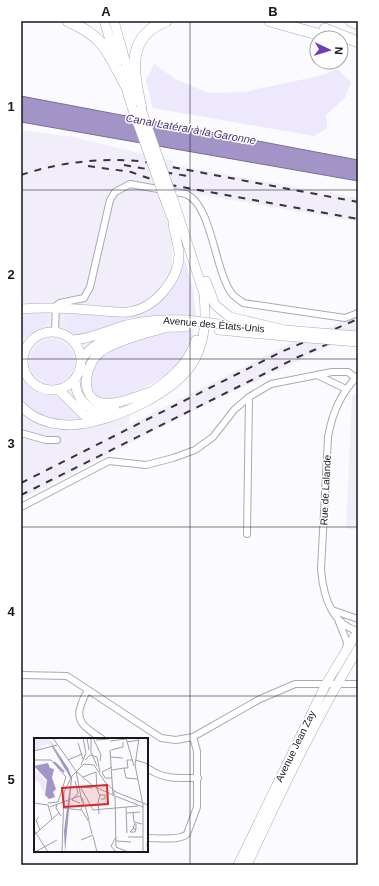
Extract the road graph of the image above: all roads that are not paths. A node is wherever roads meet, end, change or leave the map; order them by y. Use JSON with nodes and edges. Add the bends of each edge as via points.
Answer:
{"nodes":[{"id":1,"x":68,"y":21,"type":"edge"},
{"id":2,"x":104,"y":21,"type":"edge"},
{"id":3,"x":114,"y":21,"type":"edge"},
{"id":4,"x":166,"y":21,"type":"edge"},
{"id":5,"x":270,"y":21,"type":"edge"},
{"id":6,"x":300,"y":21,"type":"edge"},
{"id":7,"x":351,"y":21,"type":"edge"},
{"id":8,"x":358,"y":24,"type":"edge"},
{"id":9,"x":309,"y":32,"type":"edge"},
{"id":10,"x":358,"y":42,"type":"edge"},
{"id":11,"x":124,"y":84,"type":"junction"},
{"id":12,"x":137,"y":108,"type":"junction"},
{"id":13,"x":170,"y":204,"type":"junction"},
{"id":14,"x":171,"y":217,"type":"junction"},
{"id":15,"x":57,"y":308,"type":"junction"},
{"id":16,"x":21,"y":310,"type":"edge"},
{"id":17,"x":358,"y":313,"type":"edge"},
{"id":18,"x":186,"y":324,"type":"junction"},
{"id":19,"x":168,"y":327,"type":"junction"},
{"id":20,"x":54,"y":332,"type":"junction"},
{"id":21,"x":285,"y":333,"type":"junction"},
{"id":22,"x":358,"y":336,"type":"edge"},
{"id":23,"x":73,"y":340,"type":"junction"},
{"id":24,"x":358,"y":342,"type":"edge"},
{"id":25,"x":24,"y":346,"type":"edge"},
{"id":26,"x":81,"y":360,"type":"junction"},
{"id":27,"x":22,"y":365,"type":"edge"},
{"id":28,"x":317,"y":375,"type":"junction"},
{"id":29,"x":357,"y":377,"type":"edge"},
{"id":30,"x":75,"y":380,"type":"junction"},
{"id":31,"x":59,"y":390,"type":"junction"},
{"id":32,"x":346,"y":390,"type":"junction"},
{"id":33,"x":153,"y":391,"type":"junction"},
{"id":34,"x":249,"y":397,"type":"junction"},
{"id":35,"x":21,"y":406,"type":"edge"},
{"id":36,"x":98,"y":420,"type":"junction"},
{"id":37,"x":21,"y":433,"type":"edge"},
{"id":38,"x":57,"y":440,"type":"dead end"},
{"id":39,"x":21,"y":507,"type":"edge"},
{"id":40,"x":247,"y":534,"type":"dead end"},
{"id":41,"x":332,"y":610,"type":"junction"},
{"id":42,"x":338,"y":620,"type":"junction"},
{"id":43,"x":358,"y":620,"type":"edge"},
{"id":44,"x":358,"y":631,"type":"edge"},
{"id":45,"x":346,"y":648,"type":"junction"},
{"id":46,"x":358,"y":649,"type":"edge"},
{"id":47,"x":21,"y":675,"type":"edge"},
{"id":48,"x":337,"y":683,"type":"junction"},
{"id":49,"x":326,"y":684,"type":"junction"},
{"id":50,"x":358,"y":684,"type":"edge"},
{"id":51,"x":88,"y":691,"type":"junction"},
{"id":52,"x":193,"y":737,"type":"junction"},
{"id":53,"x":101,"y":738,"type":"edge"},
{"id":54,"x":148,"y":769,"type":"edge"},
{"id":55,"x":198,"y":778,"type":"junction"},
{"id":56,"x":148,"y":838,"type":"edge"},
{"id":57,"x":238,"y":865,"type":"edge"},
{"id":58,"x":247,"y":865,"type":"edge"}],
"edges":[{"from":1,"to":11,"type":"highway","via":[[93,34],[102,43]]},
{"from":2,"to":11,"type":"main road"},
{"from":3,"to":12,"type":"main road"},
{"from":4,"to":12,"type":"highway","via":[[144,37],[135,56]]},
{"from":5,"to":9,"type":"highway"},
{"from":6,"to":10,"type":"highway"},
{"from":7,"to":8,"type":"highway"},
{"from":11,"to":12,"type":"main road"},
{"from":12,"to":13,"type":"main road","bridge":true},
{"from":13,"to":14,"type":"main road"},
{"from":13,"to":21,"type":"main road","via":[[185,224],[215,304],[230,317]]},
{"from":13,"to":36,"type":"main road","via":[[204,294],[205,321],[200,348],[195,360],[169,389],[143,403]]},
{"from":14,"to":15,"type":"main road","via":[[179,254],[177,266],[166,288],[155,299],[144,307],[128,312]]},
{"from":14,"to":33,"type":"main road","via":[[182,242],[197,291],[200,323],[194,347],[187,359],[168,380]]},
{"from":15,"to":16,"type":"main road"},
{"from":15,"to":17,"type":"street","via":[[60,303],[84,298],[90,287],[110,200],[115,192],[130,184],[193,197],[201,210],[226,280],[233,294],[243,303],[345,318]]},
{"from":15,"to":20,"type":"street"},
{"from":18,"to":19,"type":"main road","name":"Avenue des États-Unis"},
{"from":18,"to":21,"type":"main road","name":"Avenue des États-Unis","bridge":true},
{"from":18,"to":23,"type":"main road","name":"Avenue des États-Unis","via":[[160,319],[144,321],[88,339]]},
{"from":19,"to":26,"type":"main road","name":"Avenue des États-Unis","via":[[140,329],[113,338],[92,347]]},
{"from":19,"to":33,"type":"main road","name":"Avenue des États-Unis","via":[[103,350],[95,359],[86,381],[89,394],[94,400],[102,403],[116,402]]},
{"from":20,"to":23,"type":"main road"},
{"from":20,"to":25,"type":"main road","via":[[39,335]]},
{"from":21,"to":22,"type":"main road","name":"Avenue des États-Unis","bridge":true},
{"from":21,"to":24,"type":"main road","name":"Avenue des États-Unis","bridge":true},
{"from":23,"to":26,"type":"main road"},
{"from":25,"to":27,"type":"main road"},
{"from":26,"to":30,"type":"main road"},
{"from":27,"to":31,"type":"main road","via":[[26,375],[36,385],[49,390]]},
{"from":28,"to":29,"type":"street","via":[[348,372]]},
{"from":28,"to":32,"type":"street"},
{"from":28,"to":34,"type":"street","via":[[271,384]]},
{"from":29,"to":32,"type":"street","name":"Rue de Lalande"},
{"from":30,"to":31,"type":"main road"},
{"from":30,"to":33,"type":"main road","via":[[75,389],[82,401],[87,407],[99,411],[113,410]]},
{"from":31,"to":36,"type":"main road","via":[[84,415]]},
{"from":32,"to":41,"type":"street","name":"Rue de Lalande","via":[[334,411],[328,437],[321,569],[322,586]]},
{"from":34,"to":39,"type":"street","via":[[234,410],[213,437],[195,450],[146,465],[109,461]]},
{"from":34,"to":40,"type":"street"},
{"from":35,"to":36,"type":"main road","via":[[34,417],[57,424],[83,424]]},
{"from":37,"to":38,"type":"street","via":[[46,440]]},
{"from":41,"to":42,"type":"street","name":"Rue de Lalande"},
{"from":41,"to":43,"type":"street"},
{"from":42,"to":44,"type":"street"},
{"from":42,"to":45,"type":"street","name":"Rue de Lalande","via":[[346,638]]},
{"from":44,"to":45,"type":"main road","name":"Avenue Jean Zay"},
{"from":45,"to":49,"type":"main road","name":"Avenue Jean Zay"},
{"from":46,"to":48,"type":"main road","name":"Avenue Jean Zay"},
{"from":47,"to":51,"type":"street","via":[[67,676]]},
{"from":48,"to":49,"type":"street"},
{"from":48,"to":50,"type":"street"},
{"from":48,"to":58,"type":"main road","name":"Avenue Jean Zay","via":[[289,775]]},
{"from":49,"to":52,"type":"street","via":[[300,683],[282,688]]},
{"from":49,"to":57,"type":"main road","name":"Avenue Jean Zay"},
{"from":51,"to":52,"type":"street","via":[[161,738],[176,740]]},
{"from":51,"to":53,"type":"street","via":[[80,708],[81,722]]},
{"from":52,"to":55,"type":"street","via":[[197,751]]},
{"from":54,"to":55,"type":"street","via":[[166,778]]},
{"from":55,"to":56,"type":"street","via":[[197,807],[187,834],[177,838]]}]}
